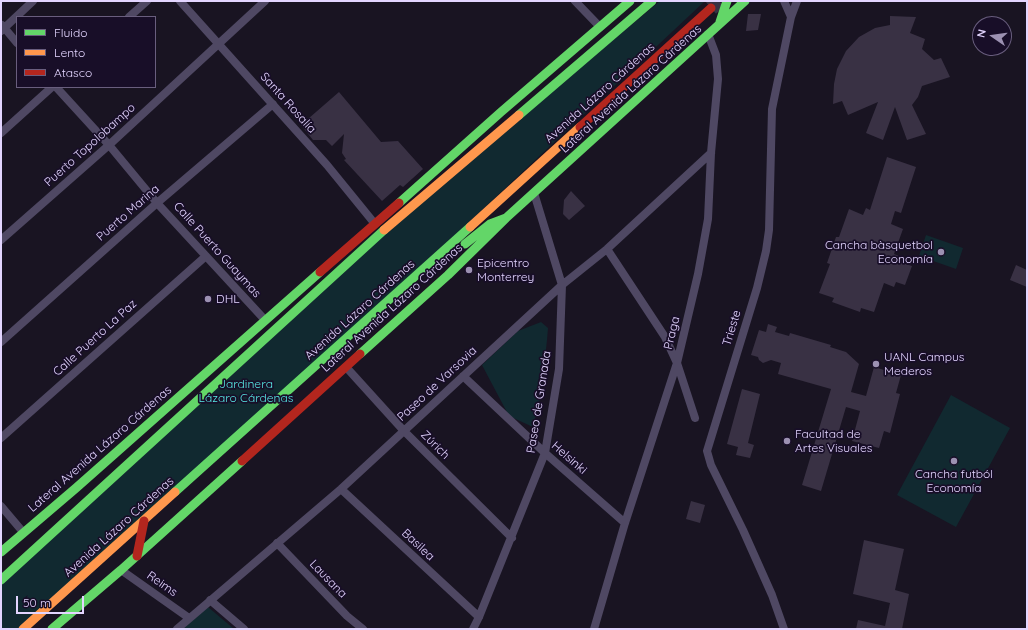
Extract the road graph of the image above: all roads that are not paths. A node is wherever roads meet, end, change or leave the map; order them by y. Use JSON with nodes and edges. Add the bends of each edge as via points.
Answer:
{"nodes":[{"id":1,"x":33,"y":1,"type":"edge"},
{"id":2,"x":147,"y":1,"type":"edge"},
{"id":3,"x":180,"y":1,"type":"edge"},
{"id":4,"x":265,"y":1,"type":"edge"},
{"id":5,"x":575,"y":1,"type":"edge"},
{"id":6,"x":630,"y":1,"type":"edge"},
{"id":7,"x":652,"y":1,"type":"edge"},
{"id":8,"x":727,"y":1,"type":"edge"},
{"id":9,"x":745,"y":1,"type":"edge"},
{"id":10,"x":784,"y":1,"type":"edge"},
{"id":11,"x":797,"y":1,"type":"edge"},
{"id":12,"x":712,"y":8,"type":"tunnel mouth"},
{"id":13,"x":130,"y":16,"type":"edge"},
{"id":14,"x":791,"y":17,"type":"junction"},
{"id":15,"x":600,"y":27,"type":"junction"},
{"id":16,"x":716,"y":27,"type":"junction"},
{"id":17,"x":2,"y":28,"type":"edge"},
{"id":18,"x":708,"y":34,"type":"junction"},
{"id":19,"x":16,"y":41,"type":"edge"},
{"id":20,"x":219,"y":43,"type":"junction"},
{"id":21,"x":51,"y":88,"type":"edge"},
{"id":22,"x":57,"y":88,"type":"edge"},
{"id":23,"x":273,"y":104,"type":"junction"},
{"id":24,"x":1,"y":133,"type":"edge"},
{"id":25,"x":109,"y":145,"type":"junction"},
{"id":26,"x":712,"y":153,"type":"junction"},
{"id":27,"x":534,"y":193,"type":"junction"},
{"id":28,"x":157,"y":203,"type":"junction"},
{"id":29,"x":384,"y":216,"type":"junction"},
{"id":30,"x":506,"y":218,"type":"junction"},
{"id":31,"x":375,"y":224,"type":"junction"},
{"id":32,"x":1,"y":240,"type":"edge"},
{"id":33,"x":607,"y":249,"type":"junction"},
{"id":34,"x":442,"y":252,"type":"junction"},
{"id":35,"x":206,"y":256,"type":"junction"},
{"id":36,"x":562,"y":285,"type":"junction"},
{"id":37,"x":294,"y":313,"type":"junction"},
{"id":38,"x":265,"y":320,"type":"junction"},
{"id":39,"x":1,"y":342,"type":"edge"},
{"id":40,"x":677,"y":363,"type":"junction"},
{"id":41,"x":346,"y":367,"type":"junction"},
{"id":42,"x":463,"y":376,"type":"junction"},
{"id":43,"x":694,"y":418,"type":"dead end"},
{"id":44,"x":404,"y":431,"type":"junction"},
{"id":45,"x":1,"y":438,"type":"edge"},
{"id":46,"x":545,"y":453,"type":"junction"},
{"id":47,"x":341,"y":489,"type":"junction"},
{"id":48,"x":1,"y":506,"type":"edge"},
{"id":49,"x":144,"y":521,"type":"junction"},
{"id":50,"x":626,"y":523,"type":"junction"},
{"id":51,"x":23,"y":532,"type":"junction"},
{"id":52,"x":512,"y":538,"type":"junction"},
{"id":53,"x":278,"y":543,"type":"junction"},
{"id":54,"x":1,"y":552,"type":"edge"},
{"id":55,"x":137,"y":556,"type":"junction"},
{"id":56,"x":121,"y":570,"type":"junction"},
{"id":57,"x":1,"y":580,"type":"edge"},
{"id":58,"x":210,"y":600,"type":"junction"},
{"id":59,"x":480,"y":617,"type":"junction"},
{"id":60,"x":188,"y":618,"type":"junction"},
{"id":61,"x":23,"y":629,"type":"edge"},
{"id":62,"x":52,"y":629,"type":"edge"},
{"id":63,"x":177,"y":629,"type":"edge"},
{"id":64,"x":244,"y":629,"type":"edge"},
{"id":65,"x":363,"y":629,"type":"edge"},
{"id":66,"x":474,"y":629,"type":"edge"},
{"id":67,"x":594,"y":629,"type":"edge"},
{"id":68,"x":784,"y":629,"type":"edge"}],
"edges":[{"from":1,"to":17,"type":"street"},
{"from":2,"to":13,"type":"street"},
{"from":3,"to":20,"type":"street","name":"Santa Rosalía"},
{"from":4,"to":20,"type":"street","name":"Puerto Topolobampo"},
{"from":5,"to":15,"type":"street"},
{"from":6,"to":15,"type":"main road","name":"Lateral Avenida Lázaro Cárdenas"},
{"from":7,"to":37,"type":"main road","via":[[380,234]]},
{"from":8,"to":16,"type":"main road"},
{"from":9,"to":16,"type":"main road","name":"Lateral Avenida Lázaro Cárdenas"},
{"from":10,"to":14,"type":"street"},
{"from":11,"to":14,"type":"street","name":"Trieste"},
{"from":12,"to":34,"type":"main road","name":"Avenida Lázaro Cárdenas"},
{"from":14,"to":68,"type":"street","name":"Trieste","via":[[772,109],[769,230],[766,250],[757,288],[707,451],[711,465],[772,595]]},
{"from":15,"to":29,"type":"main road","name":"Lateral Avenida Lázaro Cárdenas"},
{"from":16,"to":18,"type":"main road","name":"Lateral Avenida Lázaro Cárdenas"},
{"from":17,"to":19,"type":"street"},
{"from":18,"to":26,"type":"street","name":"Praga","via":[[716,55],[718,79]]},
{"from":18,"to":27,"type":"main road","name":"Lateral Avenida Lázaro Cárdenas"},
{"from":20,"to":23,"type":"street","name":"Santa Rosalía"},
{"from":20,"to":25,"type":"street","name":"Puerto Topolobampo"},
{"from":21,"to":24,"type":"street"},
{"from":22,"to":25,"type":"street","name":"Calle Puerto Guaymas"},
{"from":23,"to":28,"type":"street","name":"Puerto Marina"},
{"from":23,"to":31,"type":"street","name":"Santa Rosalía"},
{"from":25,"to":28,"type":"street","name":"Calle Puerto Guaymas"},
{"from":25,"to":32,"type":"street","name":"Puerto Topolobampo"},
{"from":26,"to":33,"type":"street","name":"Paseo de Varsovia"},
{"from":26,"to":40,"type":"street","name":"Praga","via":[[707,227]]},
{"from":27,"to":30,"type":"main road","name":"Lateral Avenida Lázaro Cárdenas"},
{"from":27,"to":36,"type":"street","name":"Paseo de Granada"},
{"from":28,"to":35,"type":"street","name":"Calle Puerto Guaymas"},
{"from":28,"to":39,"type":"street","name":"Puerto Marina"},
{"from":29,"to":31,"type":"main road","name":"Lateral Avenida Lázaro Cárdenas"},
{"from":29,"to":37,"type":"main road","via":[[304,293]]},
{"from":30,"to":34,"type":"main road","via":[[490,224],[458,250]]},
{"from":30,"to":41,"type":"main road","name":"Lateral Avenida Lázaro Cárdenas","via":[[448,275]]},
{"from":31,"to":38,"type":"main road","name":"Lateral Avenida Lázaro Cárdenas"},
{"from":33,"to":36,"type":"street","name":"Paseo de Varsovia"},
{"from":33,"to":40,"type":"street","via":[[665,337]]},
{"from":34,"to":49,"type":"main road","name":"Avenida Lázaro Cárdenas"},
{"from":35,"to":38,"type":"street","name":"Calle Puerto Guaymas"},
{"from":35,"to":45,"type":"street","name":"Calle Puerto La Paz"},
{"from":36,"to":42,"type":"street","name":"Paseo de Varsovia"},
{"from":36,"to":46,"type":"street","name":"Paseo de Granada","via":[[559,369]]},
{"from":37,"to":57,"type":"main road"},
{"from":38,"to":51,"type":"main road","name":"Lateral Avenida Lázaro Cárdenas"},
{"from":40,"to":43,"type":"street"},
{"from":40,"to":50,"type":"street","name":"Praga"},
{"from":41,"to":44,"type":"street","name":"Zúrich"},
{"from":41,"to":55,"type":"main road","name":"Lateral Avenida Lázaro Cárdenas"},
{"from":42,"to":44,"type":"street","name":"Paseo de Varsovia"},
{"from":42,"to":46,"type":"street","name":"Helsinki"},
{"from":44,"to":47,"type":"street","name":"Paseo de Varsovia"},
{"from":44,"to":52,"type":"street","name":"Zúrich"},
{"from":46,"to":50,"type":"street","name":"Helsinki"},
{"from":46,"to":52,"type":"street","name":"Paseo de Granada"},
{"from":47,"to":53,"type":"street","name":"Paseo de Varsovia"},
{"from":47,"to":59,"type":"street","name":"Basilea"},
{"from":48,"to":51,"type":"street"},
{"from":49,"to":55,"type":"main road"},
{"from":49,"to":61,"type":"main road","name":"Avenida Lázaro Cárdenas"},
{"from":50,"to":67,"type":"street","name":"Praga"},
{"from":51,"to":54,"type":"main road","name":"Lateral Avenida Lázaro Cárdenas"},
{"from":52,"to":59,"type":"street","name":"Paseo de Granada"},
{"from":53,"to":58,"type":"street","name":"Paseo de Varsovia"},
{"from":53,"to":65,"type":"street","name":"Lausana","via":[[347,616]]},
{"from":55,"to":56,"type":"main road","name":"Lateral Avenida Lázaro Cárdenas"},
{"from":56,"to":60,"type":"street","name":"Reims"},
{"from":56,"to":62,"type":"main road","name":"Lateral Avenida Lázaro Cárdenas"},
{"from":58,"to":60,"type":"street","name":"Paseo de Varsovia"},
{"from":58,"to":64,"type":"street"},
{"from":59,"to":66,"type":"street","name":"Paseo de Granada"},
{"from":60,"to":63,"type":"street","name":"Paseo de Varsovia"}]}
